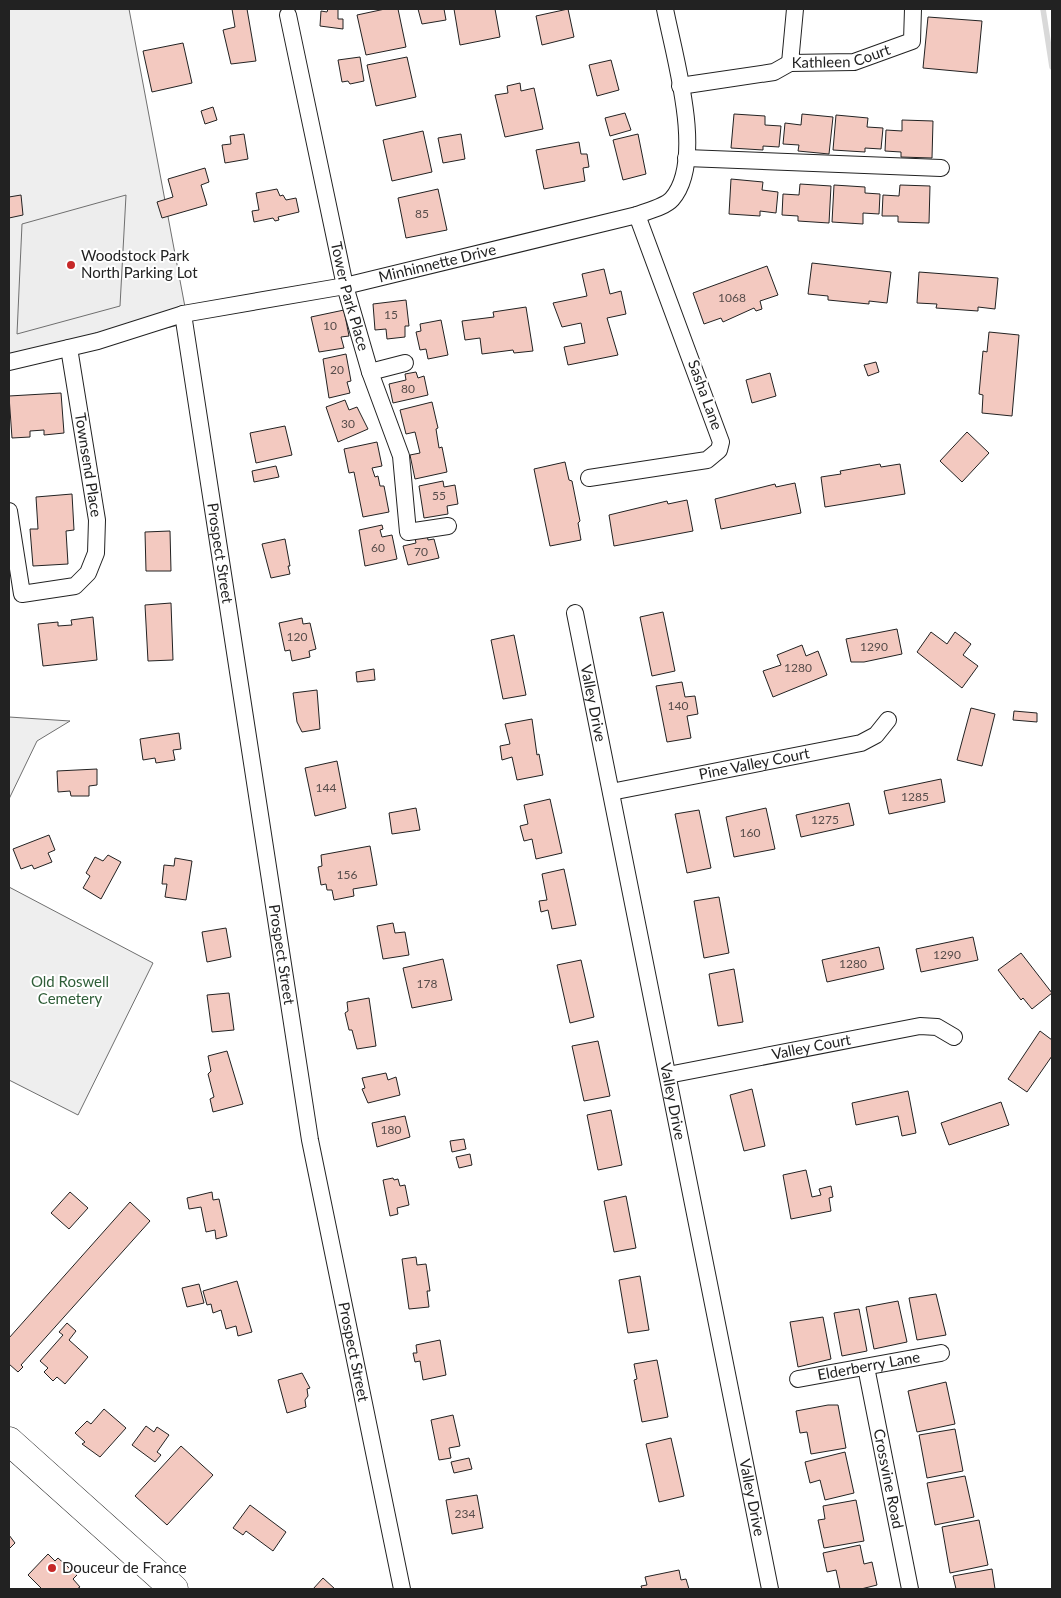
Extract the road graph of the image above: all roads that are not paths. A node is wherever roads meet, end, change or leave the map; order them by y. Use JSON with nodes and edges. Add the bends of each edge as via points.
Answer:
{"nodes":[{"id":1,"x":664,"y":9,"type":"edge"},
{"id":2,"x":795,"y":9,"type":"edge"},
{"id":3,"x":913,"y":9,"type":"edge"},
{"id":4,"x":288,"y":16,"type":"dead end"},
{"id":5,"x":790,"y":63,"type":"junction"},
{"id":6,"x":680,"y":86,"type":"junction"},
{"id":7,"x":686,"y":158,"type":"junction"},
{"id":8,"x":941,"y":168,"type":"dead end"},
{"id":9,"x":637,"y":215,"type":"junction"},
{"id":10,"x":345,"y":286,"type":"junction"},
{"id":11,"x":184,"y":314,"type":"junction"},
{"id":12,"x":69,"y":348,"type":"junction"},
{"id":13,"x":9,"y":362,"type":"edge"},
{"id":14,"x":405,"y":363,"type":"dead end"},
{"id":15,"x":370,"y":372,"type":"junction"},
{"id":16,"x":589,"y":478,"type":"dead end"},
{"id":17,"x":9,"y":511,"type":"edge"},
{"id":18,"x":448,"y":526,"type":"dead end"},
{"id":19,"x":576,"y":613,"type":"dead end"},
{"id":20,"x":888,"y":720,"type":"dead end"},
{"id":21,"x":611,"y":792,"type":"junction"},
{"id":22,"x":954,"y":1037,"type":"dead end"},
{"id":23,"x":668,"y":1075,"type":"junction"},
{"id":24,"x":941,"y":1353,"type":"dead end"},
{"id":25,"x":866,"y":1367,"type":"junction"},
{"id":26,"x":798,"y":1380,"type":"dead end"},
{"id":27,"x":9,"y":1441,"type":"edge"},
{"id":28,"x":174,"y":1589,"type":"edge"},
{"id":29,"x":402,"y":1589,"type":"edge"},
{"id":30,"x":770,"y":1589,"type":"edge"},
{"id":31,"x":910,"y":1589,"type":"edge"}],
"edges":[{"from":1,"to":6,"type":"street","name":"Minhinnette Drive"},
{"from":2,"to":5,"type":"street","name":"Kathleen Court"},
{"from":3,"to":5,"type":"street","name":"Kathleen Court","via":[[912,41],[854,62]]},
{"from":4,"to":10,"type":"street","name":"Tower Park Place"},
{"from":5,"to":6,"type":"street","via":[[774,72]]},
{"from":6,"to":7,"type":"street","name":"Minhinnette Drive","via":[[688,139]]},
{"from":7,"to":8,"type":"street"},
{"from":7,"to":9,"type":"street","name":"Minhinnette Drive","via":[[683,180],[671,200]]},
{"from":9,"to":10,"type":"street","name":"Minhinnette Drive"},
{"from":9,"to":16,"type":"street","name":"Sasha Lane","via":[[721,442],[719,450],[707,460]]},
{"from":10,"to":11,"type":"street","name":"Minhinnette Drive"},
{"from":10,"to":15,"type":"street","name":"Tower Park Place"},
{"from":11,"to":12,"type":"street","name":"Minhinnette Drive"},
{"from":11,"to":29,"type":"street","name":"Prospect Street","via":[[310,1140]]},
{"from":12,"to":13,"type":"street","name":"Minhinnette Drive"},
{"from":12,"to":17,"type":"street","name":"Townsend Place","via":[[97,520],[96,553],[88,573],[75,586],[22,594]]},
{"from":14,"to":15,"type":"street"},
{"from":15,"to":18,"type":"street","name":"Tower Park Place","via":[[402,456],[408,532]]},
{"from":19,"to":21,"type":"street","name":"Valley Drive"},
{"from":20,"to":21,"type":"street","name":"Pine Valley Court","via":[[876,735],[861,743]]},
{"from":21,"to":23,"type":"street","name":"Valley Drive"},
{"from":22,"to":23,"type":"street","name":"Valley Court","via":[[937,1027],[920,1026]]},
{"from":23,"to":30,"type":"street","name":"Valley Drive"},
{"from":24,"to":25,"type":"street","name":"Elderberry Lane"},
{"from":25,"to":26,"type":"street","name":"Elderberry Lane"},
{"from":25,"to":31,"type":"street","name":"Crossvine Road"},
{"from":27,"to":28,"type":"highway"}]}
